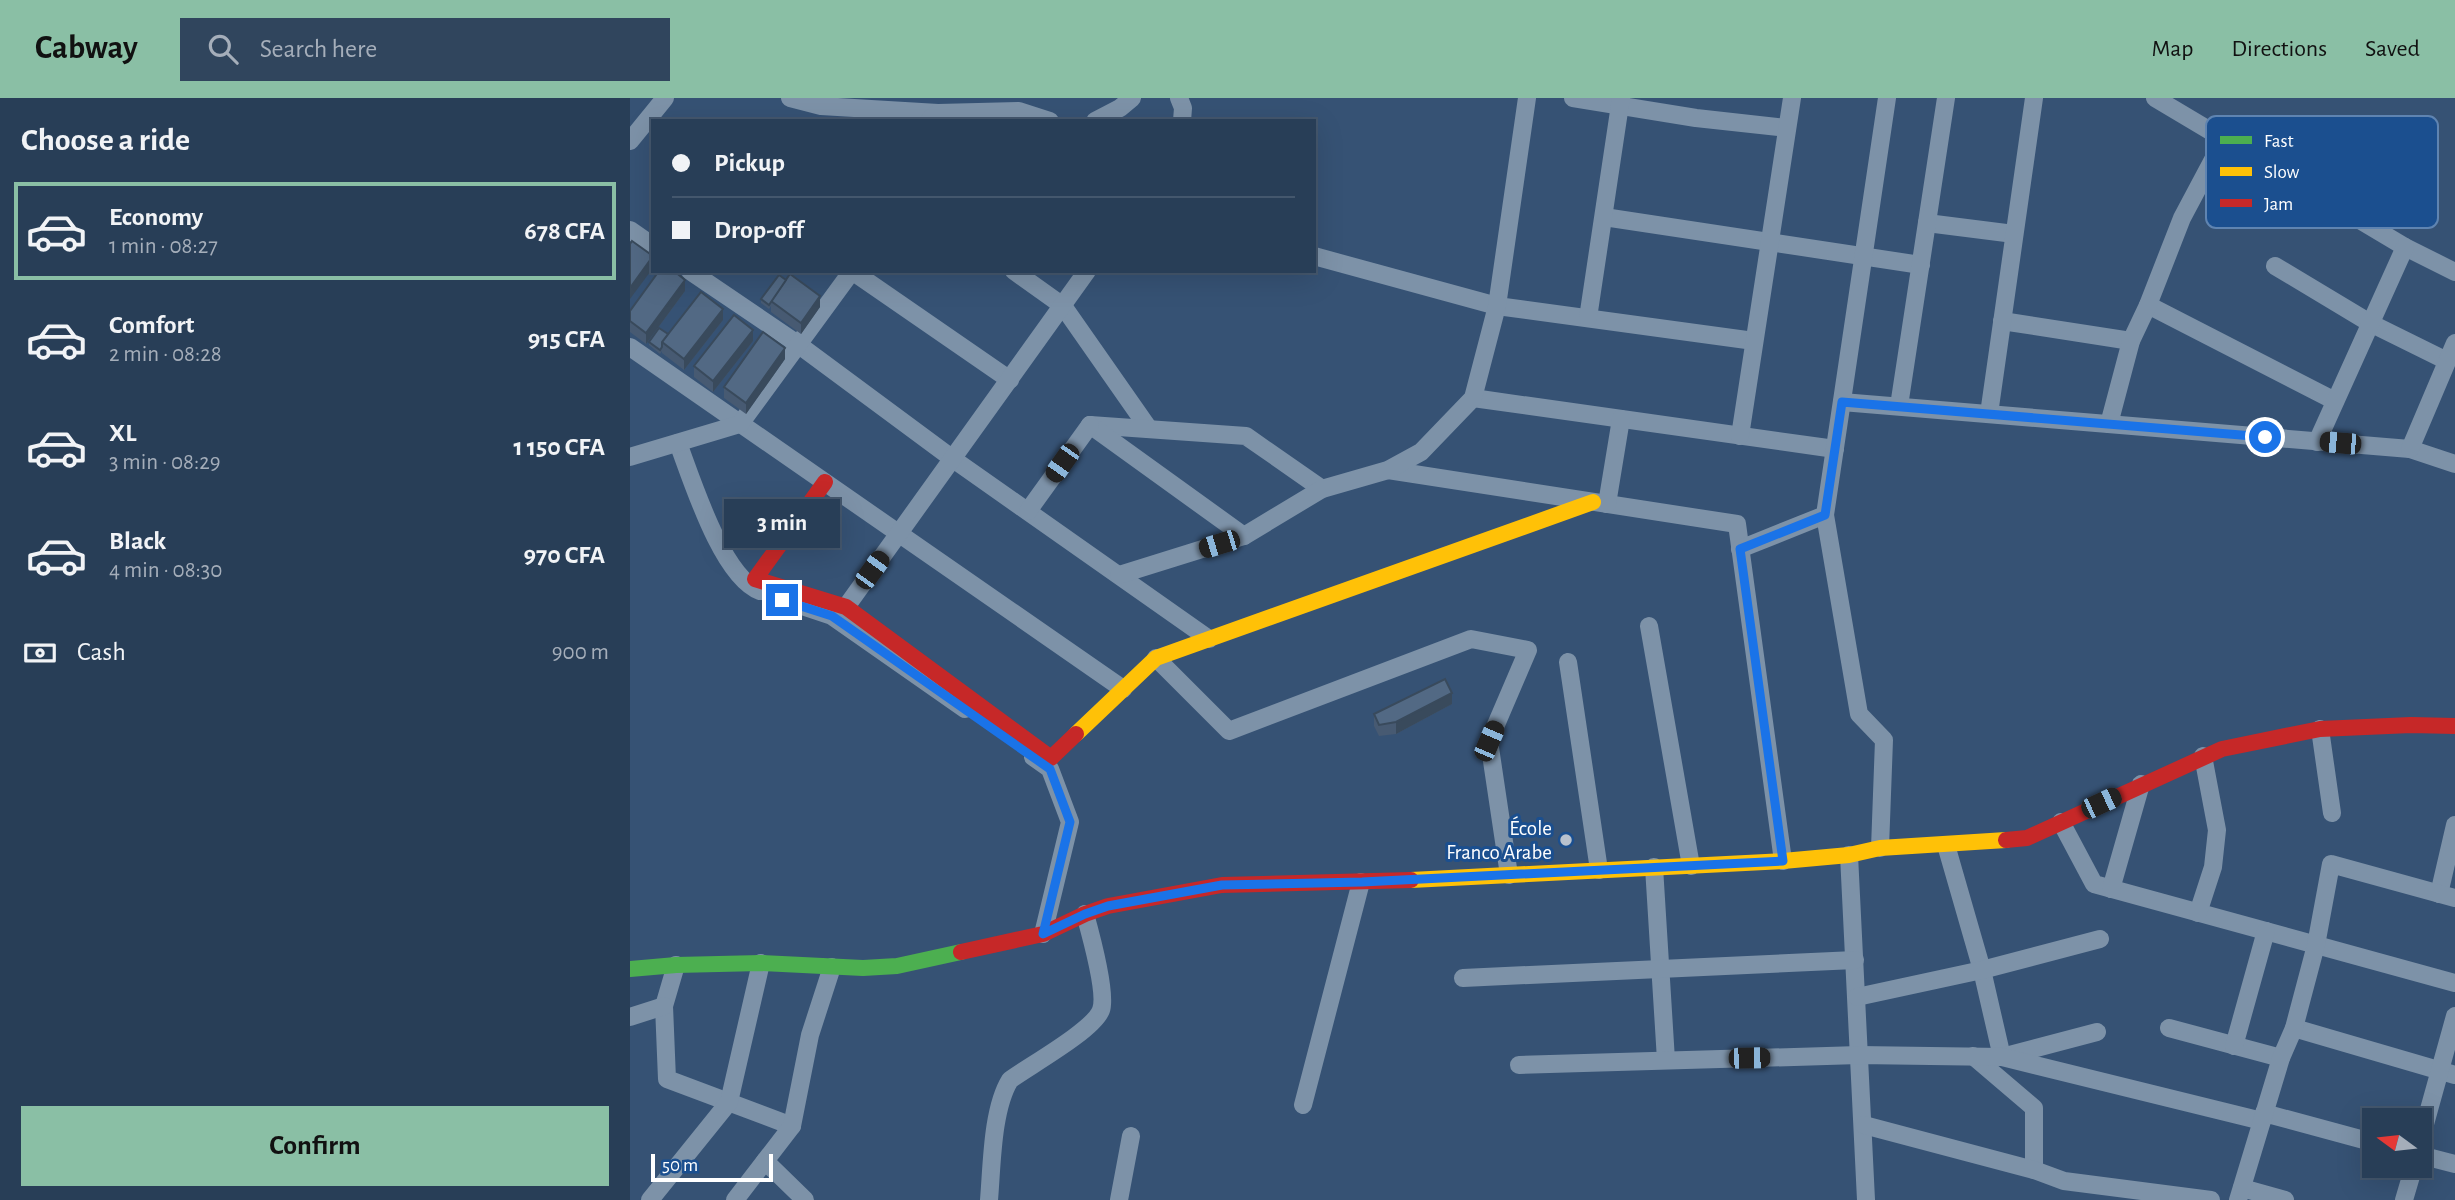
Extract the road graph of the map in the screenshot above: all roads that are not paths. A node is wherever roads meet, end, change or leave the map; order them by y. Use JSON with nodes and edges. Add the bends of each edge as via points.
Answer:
{"nodes":[{"id":1,"x":665,"y":98,"type":"edge"},
{"id":2,"x":790,"y":98,"type":"edge"},
{"id":3,"x":1132,"y":98,"type":"edge"},
{"id":4,"x":1179,"y":98,"type":"edge"},
{"id":5,"x":1527,"y":98,"type":"edge"},
{"id":6,"x":1573,"y":98,"type":"edge"},
{"id":7,"x":1792,"y":98,"type":"edge"},
{"id":8,"x":1887,"y":98,"type":"edge"},
{"id":9,"x":1946,"y":98,"type":"edge"},
{"id":10,"x":2034,"y":98,"type":"edge"},
{"id":11,"x":2155,"y":98,"type":"edge"},
{"id":12,"x":1620,"y":102,"type":"edge"},
{"id":13,"x":852,"y":103,"type":"edge"},
{"id":14,"x":630,"y":110,"type":"edge"},
{"id":15,"x":1022,"y":116,"type":"edge"},
{"id":16,"x":932,"y":117,"type":"edge"},
{"id":17,"x":652,"y":119,"type":"edge"},
{"id":18,"x":1099,"y":119,"type":"edge"},
{"id":19,"x":1182,"y":119,"type":"edge"},
{"id":20,"x":649,"y":124,"type":"edge"},
{"id":21,"x":1787,"y":128,"type":"junction"},
{"id":22,"x":2206,"y":128,"type":"edge"},
{"id":23,"x":630,"y":141,"type":"edge"},
{"id":24,"x":2206,"y":173,"type":"edge"},
{"id":25,"x":1604,"y":216,"type":"junction"},
{"id":26,"x":1927,"y":223,"type":"junction"},
{"id":27,"x":2373,"y":228,"type":"edge"},
{"id":28,"x":630,"y":230,"type":"edge"},
{"id":29,"x":2014,"y":234,"type":"junction"},
{"id":30,"x":1770,"y":243,"type":"junction"},
{"id":31,"x":651,"y":245,"type":"edge"},
{"id":32,"x":2405,"y":247,"type":"junction"},
{"id":33,"x":1316,"y":257,"type":"edge"},
{"id":34,"x":1864,"y":257,"type":"junction"},
{"id":35,"x":1921,"y":265,"type":"junction"},
{"id":36,"x":2275,"y":266,"type":"dead end"},
{"id":37,"x":2455,"y":272,"type":"edge"},
{"id":38,"x":693,"y":273,"type":"edge"},
{"id":39,"x":851,"y":273,"type":"edge"},
{"id":40,"x":855,"y":273,"type":"edge"},
{"id":41,"x":1017,"y":273,"type":"edge"},
{"id":42,"x":1086,"y":273,"type":"edge"},
{"id":43,"x":2148,"y":305,"type":"junction"},
{"id":44,"x":1063,"y":306,"type":"junction"},
{"id":45,"x":1497,"y":306,"type":"junction"},
{"id":46,"x":1588,"y":318,"type":"junction"},
{"id":47,"x":2002,"y":321,"type":"junction"},
{"id":48,"x":2370,"y":323,"type":"junction"},
{"id":49,"x":1754,"y":341,"type":"junction"},
{"id":50,"x":2131,"y":341,"type":"junction"},
{"id":51,"x":2455,"y":343,"type":"edge"},
{"id":52,"x":799,"y":345,"type":"junction"},
{"id":53,"x":630,"y":347,"type":"edge"},
{"id":54,"x":2447,"y":361,"type":"junction"},
{"id":55,"x":1010,"y":380,"type":"junction"},
{"id":56,"x":1473,"y":398,"type":"junction"},
{"id":57,"x":2335,"y":401,"type":"junction"},
{"id":58,"x":1842,"y":402,"type":"junction"},
{"id":59,"x":1899,"y":407,"type":"junction"},
{"id":60,"x":1989,"y":414,"type":"junction"},
{"id":61,"x":1621,"y":419,"type":"junction"},
{"id":62,"x":740,"y":424,"type":"junction"},
{"id":63,"x":2109,"y":424,"type":"junction"},
{"id":64,"x":1090,"y":425,"type":"junction"},
{"id":65,"x":1149,"y":429,"type":"junction"},
{"id":66,"x":1740,"y":436,"type":"junction"},
{"id":67,"x":2317,"y":442,"type":"junction"},
{"id":68,"x":678,"y":443,"type":"junction"},
{"id":69,"x":1835,"y":449,"type":"junction"},
{"id":70,"x":2410,"y":449,"type":"junction"},
{"id":71,"x":630,"y":457,"type":"edge"},
{"id":72,"x":953,"y":458,"type":"junction"},
{"id":73,"x":2455,"y":464,"type":"edge"},
{"id":74,"x":1388,"y":470,"type":"junction"},
{"id":75,"x":825,"y":482,"type":"junction"},
{"id":76,"x":1322,"y":489,"type":"junction"},
{"id":77,"x":1600,"y":503,"type":"junction"},
{"id":78,"x":1028,"y":511,"type":"junction"},
{"id":79,"x":1825,"y":515,"type":"junction"},
{"id":80,"x":899,"y":534,"type":"junction"},
{"id":81,"x":1244,"y":536,"type":"junction"},
{"id":82,"x":1740,"y":549,"type":"junction"},
{"id":83,"x":1119,"y":575,"type":"junction"},
{"id":84,"x":846,"y":607,"type":"junction"},
{"id":85,"x":1649,"y":626,"type":"dead end"},
{"id":86,"x":1209,"y":639,"type":"junction"},
{"id":87,"x":1156,"y":658,"type":"junction"},
{"id":88,"x":1568,"y":662,"type":"dead end"},
{"id":89,"x":1123,"y":689,"type":"junction"},
{"id":90,"x":2455,"y":726,"type":"edge"},
{"id":91,"x":2320,"y":729,"type":"junction"},
{"id":92,"x":2203,"y":756,"type":"junction"},
{"id":93,"x":2141,"y":785,"type":"junction"},
{"id":94,"x":2332,"y":813,"type":"dead end"},
{"id":95,"x":2061,"y":822,"type":"junction"},
{"id":96,"x":2455,"y":825,"type":"edge"},
{"id":97,"x":1946,"y":845,"type":"junction"},
{"id":98,"x":1880,"y":848,"type":"junction"},
{"id":99,"x":1849,"y":855,"type":"junction"},
{"id":100,"x":1783,"y":861,"type":"junction"},
{"id":101,"x":1691,"y":866,"type":"junction"},
{"id":102,"x":1654,"y":867,"type":"junction"},
{"id":103,"x":1599,"y":870,"type":"junction"},
{"id":104,"x":1509,"y":875,"type":"junction"},
{"id":105,"x":1362,"y":882,"type":"junction"},
{"id":106,"x":2111,"y":889,"type":"junction"},
{"id":107,"x":2447,"y":896,"type":"edge"},
{"id":108,"x":2198,"y":913,"type":"junction"},
{"id":109,"x":1085,"y":914,"type":"junction"},
{"id":110,"x":2266,"y":931,"type":"junction"},
{"id":111,"x":1043,"y":934,"type":"junction"},
{"id":112,"x":2100,"y":939,"type":"dead end"},
{"id":113,"x":2316,"y":945,"type":"junction"},
{"id":114,"x":1855,"y":960,"type":"junction"},
{"id":115,"x":761,"y":963,"type":"junction"},
{"id":116,"x":676,"y":965,"type":"junction"},
{"id":117,"x":832,"y":967,"type":"junction"},
{"id":118,"x":1660,"y":969,"type":"junction"},
{"id":119,"x":630,"y":970,"type":"edge"},
{"id":120,"x":1982,"y":970,"type":"junction"},
{"id":121,"x":1463,"y":978,"type":"dead end"},
{"id":122,"x":2455,"y":983,"type":"edge"},
{"id":123,"x":1857,"y":997,"type":"junction"},
{"id":124,"x":664,"y":1006,"type":"junction"},
{"id":125,"x":630,"y":1017,"type":"edge"},
{"id":126,"x":2455,"y":1019,"type":"edge"},
{"id":127,"x":2169,"y":1028,"type":"dead end"},
{"id":128,"x":2294,"y":1028,"type":"junction"},
{"id":129,"x":2097,"y":1032,"type":"dead end"},
{"id":130,"x":2234,"y":1046,"type":"junction"},
{"id":131,"x":1859,"y":1055,"type":"junction"},
{"id":132,"x":1973,"y":1056,"type":"junction"},
{"id":133,"x":2002,"y":1057,"type":"junction"},
{"id":134,"x":2281,"y":1058,"type":"junction"},
{"id":135,"x":1666,"y":1060,"type":"junction"},
{"id":136,"x":1519,"y":1065,"type":"dead end"},
{"id":137,"x":2447,"y":1072,"type":"edge"},
{"id":138,"x":729,"y":1102,"type":"junction"},
{"id":139,"x":1303,"y":1105,"type":"dead end"},
{"id":140,"x":2432,"y":1111,"type":"edge"},
{"id":141,"x":2263,"y":1117,"type":"junction"},
{"id":142,"x":1864,"y":1125,"type":"junction"},
{"id":143,"x":792,"y":1126,"type":"junction"},
{"id":144,"x":1130,"y":1136,"type":"dead end"},
{"id":145,"x":2362,"y":1140,"type":"edge"},
{"id":146,"x":2432,"y":1158,"type":"edge"},
{"id":147,"x":765,"y":1161,"type":"junction"},
{"id":148,"x":2455,"y":1164,"type":"edge"},
{"id":149,"x":2034,"y":1170,"type":"junction"},
{"id":150,"x":2410,"y":1178,"type":"edge"},
{"id":151,"x":2064,"y":1181,"type":"junction"},
{"id":152,"x":2240,"y":1194,"type":"edge"},
{"id":153,"x":2187,"y":1199,"type":"edge"},
{"id":154,"x":650,"y":1200,"type":"edge"},
{"id":155,"x":735,"y":1200,"type":"edge"},
{"id":156,"x":805,"y":1200,"type":"edge"},
{"id":157,"x":989,"y":1200,"type":"edge"},
{"id":158,"x":1119,"y":1200,"type":"edge"},
{"id":159,"x":1866,"y":1200,"type":"edge"},
{"id":160,"x":2070,"y":1200,"type":"edge"},
{"id":161,"x":2211,"y":1200,"type":"edge"},
{"id":162,"x":2285,"y":1200,"type":"edge"},
{"id":163,"x":2404,"y":1200,"type":"edge"}],
"edges":[{"from":1,"to":17,"type":"street"},
{"from":2,"to":13,"type":"street","via":[[821,106]]},
{"from":3,"to":18,"type":"street"},
{"from":4,"to":19,"type":"street"},
{"from":5,"to":45,"type":"street"},
{"from":6,"to":12,"type":"street"},
{"from":7,"to":21,"type":"street"},
{"from":8,"to":34,"type":"street"},
{"from":9,"to":26,"type":"street"},
{"from":10,"to":29,"type":"street"},
{"from":11,"to":22,"type":"street"},
{"from":12,"to":21,"type":"street","via":[[1696,118]]},
{"from":12,"to":25,"type":"street"},
{"from":13,"to":16,"type":"street"},
{"from":14,"to":20,"type":"street"},
{"from":15,"to":16,"type":"street"},
{"from":20,"to":23,"type":"street"},
{"from":21,"to":30,"type":"street"},
{"from":24,"to":43,"type":"street","via":[[2182,218]]},
{"from":25,"to":30,"type":"street"},
{"from":25,"to":46,"type":"street"},
{"from":26,"to":29,"type":"street"},
{"from":26,"to":35,"type":"street"},
{"from":27,"to":32,"type":"street"},
{"from":28,"to":31,"type":"street"},
{"from":29,"to":47,"type":"street"},
{"from":30,"to":34,"type":"street"},
{"from":30,"to":49,"type":"street"},
{"from":32,"to":37,"type":"street"},
{"from":32,"to":48,"type":"street"},
{"from":33,"to":45,"type":"street"},
{"from":34,"to":35,"type":"street"},
{"from":34,"to":58,"type":"street"},
{"from":35,"to":59,"type":"street"},
{"from":36,"to":48,"type":"street"},
{"from":38,"to":52,"type":"street"},
{"from":39,"to":52,"type":"street"},
{"from":40,"to":55,"type":"street"},
{"from":41,"to":44,"type":"street"},
{"from":42,"to":44,"type":"street"},
{"from":43,"to":50,"type":"street"},
{"from":43,"to":57,"type":"street"},
{"from":44,"to":55,"type":"street"},
{"from":44,"to":65,"type":"street"},
{"from":45,"to":46,"type":"street"},
{"from":45,"to":56,"type":"street"},
{"from":46,"to":49,"type":"street"},
{"from":47,"to":50,"type":"street"},
{"from":47,"to":60,"type":"street"},
{"from":48,"to":54,"type":"street"},
{"from":48,"to":57,"type":"street"},
{"from":49,"to":66,"type":"street"},
{"from":50,"to":63,"type":"street"},
{"from":51,"to":54,"type":"street"},
{"from":52,"to":62,"type":"street"},
{"from":52,"to":72,"type":"street"},
{"from":53,"to":62,"type":"street"},
{"from":54,"to":70,"type":"street"},
{"from":55,"to":72,"type":"street"},
{"from":56,"to":61,"type":"street"},
{"from":56,"to":74,"type":"street","via":[[1421,452]]},
{"from":57,"to":67,"type":"street"},
{"from":58,"to":59,"type":"street"},
{"from":58,"to":69,"type":"street"},
{"from":59,"to":60,"type":"street"},
{"from":60,"to":63,"type":"street"},
{"from":61,"to":66,"type":"street"},
{"from":61,"to":77,"type":"street"},
{"from":62,"to":68,"type":"street"},
{"from":62,"to":75,"type":"street"},
{"from":63,"to":67,"type":"street"},
{"from":64,"to":65,"type":"street"},
{"from":64,"to":78,"type":"street"},
{"from":64,"to":81,"type":"street"},
{"from":65,"to":76,"type":"street","via":[[1246,436]]},
{"from":66,"to":69,"type":"street"},
{"from":67,"to":70,"type":"street"},
{"from":68,"to":71,"type":"street"},
{"from":68,"to":111,"type":"street","via":[[718,543],[748,587],[832,616],[1050,769],[1070,822]]},
{"from":69,"to":79,"type":"street"},
{"from":70,"to":73,"type":"street"},
{"from":72,"to":78,"type":"street"},
{"from":72,"to":80,"type":"street"},
{"from":74,"to":76,"type":"street"},
{"from":74,"to":77,"type":"street"},
{"from":75,"to":80,"type":"street"},
{"from":75,"to":84,"type":"street","via":[[755,579]]},
{"from":76,"to":81,"type":"street"},
{"from":77,"to":82,"type":"street","via":[[1737,524]]},
{"from":77,"to":86,"type":"street"},
{"from":78,"to":83,"type":"street"},
{"from":79,"to":82,"type":"street"},
{"from":79,"to":98,"type":"street","via":[[1859,714],[1884,740]]},
{"from":80,"to":84,"type":"street"},
{"from":80,"to":89,"type":"street"},
{"from":81,"to":83,"type":"street"},
{"from":82,"to":100,"type":"street"},
{"from":83,"to":86,"type":"street"},
{"from":84,"to":89,"type":"street","via":[[1051,758]]},
{"from":85,"to":101,"type":"street"},
{"from":86,"to":87,"type":"street"},
{"from":87,"to":89,"type":"street"},
{"from":87,"to":104,"type":"street","via":[[1229,731],[1471,639],[1528,650],[1489,741]]},
{"from":88,"to":103,"type":"street"},
{"from":90,"to":91,"type":"street"},
{"from":91,"to":92,"type":"street"},
{"from":91,"to":94,"type":"street"},
{"from":92,"to":93,"type":"street"},
{"from":92,"to":108,"type":"street","via":[[2217,830],[2213,867]]},
{"from":93,"to":95,"type":"street"},
{"from":93,"to":106,"type":"street"},
{"from":95,"to":97,"type":"street","via":[[2027,838]]},
{"from":95,"to":106,"type":"street","via":[[2094,884]]},
{"from":96,"to":107,"type":"street"},
{"from":97,"to":98,"type":"street"},
{"from":97,"to":120,"type":"street"},
{"from":98,"to":99,"type":"street"},
{"from":99,"to":100,"type":"street"},
{"from":99,"to":114,"type":"street"},
{"from":100,"to":101,"type":"street"},
{"from":101,"to":102,"type":"street"},
{"from":102,"to":103,"type":"street"},
{"from":102,"to":118,"type":"street"},
{"from":103,"to":104,"type":"street"},
{"from":104,"to":105,"type":"street"},
{"from":105,"to":109,"type":"street","via":[[1222,885]]},
{"from":105,"to":139,"type":"street"},
{"from":106,"to":108,"type":"street"},
{"from":107,"to":113,"type":"street","via":[[2331,864]]},
{"from":108,"to":110,"type":"street"},
{"from":109,"to":111,"type":"street"},
{"from":109,"to":157,"type":"street","via":[[1096,954],[1102,1009],[1092,1024],[1010,1080],[1004,1089]]},
{"from":110,"to":113,"type":"street"},
{"from":110,"to":130,"type":"street"},
{"from":111,"to":117,"type":"street","via":[[897,966]]},
{"from":112,"to":120,"type":"street"},
{"from":113,"to":122,"type":"street"},
{"from":113,"to":128,"type":"street"},
{"from":114,"to":118,"type":"street"},
{"from":114,"to":123,"type":"street"},
{"from":115,"to":116,"type":"street"},
{"from":115,"to":117,"type":"street"},
{"from":115,"to":138,"type":"street"},
{"from":116,"to":119,"type":"street"},
{"from":116,"to":124,"type":"street"},
{"from":117,"to":143,"type":"street","via":[[810,1035]]},
{"from":118,"to":121,"type":"street"},
{"from":118,"to":135,"type":"street"},
{"from":120,"to":123,"type":"street"},
{"from":120,"to":133,"type":"street"},
{"from":123,"to":131,"type":"street"},
{"from":124,"to":125,"type":"street"},
{"from":124,"to":138,"type":"street","via":[[667,1079]]},
{"from":126,"to":137,"type":"street"},
{"from":127,"to":130,"type":"street"},
{"from":128,"to":134,"type":"street"},
{"from":128,"to":137,"type":"street"},
{"from":129,"to":133,"type":"street"},
{"from":130,"to":134,"type":"street"},
{"from":131,"to":132,"type":"street"},
{"from":131,"to":135,"type":"street"},
{"from":131,"to":142,"type":"street"},
{"from":132,"to":133,"type":"street"},
{"from":132,"to":149,"type":"street","via":[[2034,1108]]},
{"from":133,"to":141,"type":"street"},
{"from":134,"to":141,"type":"street"},
{"from":135,"to":136,"type":"street"},
{"from":137,"to":140,"type":"street"},
{"from":138,"to":143,"type":"street"},
{"from":138,"to":154,"type":"street"},
{"from":141,"to":145,"type":"street"},
{"from":141,"to":152,"type":"street"},
{"from":142,"to":149,"type":"street"},
{"from":142,"to":159,"type":"street"},
{"from":143,"to":147,"type":"street"},
{"from":144,"to":158,"type":"street"},
{"from":146,"to":148,"type":"street"},
{"from":147,"to":155,"type":"street"},
{"from":147,"to":156,"type":"street"},
{"from":149,"to":151,"type":"street"},
{"from":150,"to":163,"type":"street"},
{"from":151,"to":153,"type":"street"},
{"from":151,"to":160,"type":"street"},
{"from":152,"to":162,"type":"street"},
{"from":153,"to":161,"type":"street"}]}
